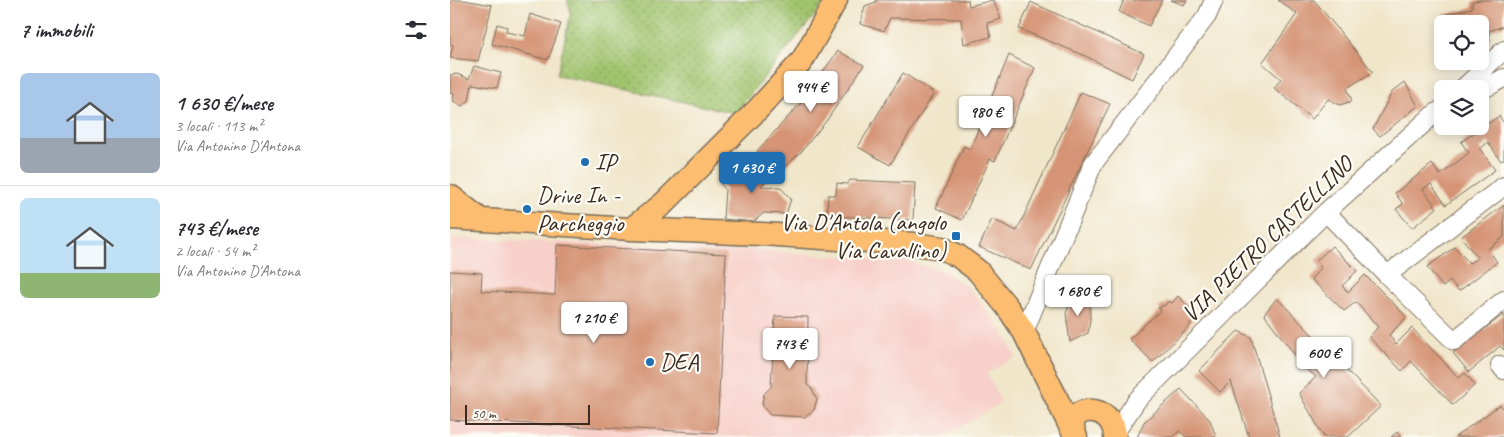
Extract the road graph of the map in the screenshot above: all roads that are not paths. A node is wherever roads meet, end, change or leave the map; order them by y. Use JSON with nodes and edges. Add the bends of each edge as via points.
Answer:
{"nodes":[{"id":1,"x":836,"y":0,"type":"edge"},
{"id":2,"x":1214,"y":0,"type":"edge"},
{"id":3,"x":1504,"y":50,"type":"edge"},
{"id":4,"x":1504,"y":67,"type":"edge"},
{"id":5,"x":1504,"y":78,"type":"edge"},
{"id":6,"x":1472,"y":80,"type":"edge"},
{"id":7,"x":1485,"y":80,"type":"edge"},
{"id":8,"x":1489,"y":86,"type":"edge"},
{"id":9,"x":1434,"y":115,"type":"edge"},
{"id":10,"x":1504,"y":186,"type":"edge"},
{"id":11,"x":450,"y":196,"type":"edge"},
{"id":12,"x":1326,"y":212,"type":"junction"},
{"id":13,"x":450,"y":218,"type":"edge"},
{"id":14,"x":482,"y":220,"type":"junction"},
{"id":15,"x":631,"y":229,"type":"junction"},
{"id":16,"x":1387,"y":275,"type":"junction"},
{"id":17,"x":1504,"y":300,"type":"edge"},
{"id":18,"x":1024,"y":332,"type":"junction"},
{"id":19,"x":1137,"y":400,"type":"junction"},
{"id":20,"x":1101,"y":413,"type":"junction"},
{"id":21,"x":1074,"y":427,"type":"edge"},
{"id":22,"x":1115,"y":435,"type":"edge"}],
"edges":[{"from":1,"to":15,"type":"main road","via":[[802,61],[663,204]]},
{"from":2,"to":18,"type":"street","via":[[1207,16],[1093,164]]},
{"from":3,"to":6,"type":"street"},
{"from":4,"to":7,"type":"street"},
{"from":5,"to":8,"type":"street"},
{"from":9,"to":12,"type":"street","name":"VIA PIETRO CASTELLINO"},
{"from":10,"to":16,"type":"street"},
{"from":11,"to":14,"type":"main road"},
{"from":12,"to":16,"type":"street"},
{"from":12,"to":19,"type":"street","name":"VIA PIETRO CASTELLINO"},
{"from":13,"to":14,"type":"main road"},
{"from":14,"to":15,"type":"main road"},
{"from":15,"to":18,"type":"main road","via":[[935,246],[958,256],[978,272]]},
{"from":16,"to":17,"type":"street","via":[[1454,341]]},
{"from":18,"to":21,"type":"main road"},
{"from":19,"to":20,"type":"street","name":"VIA PIETRO CASTELLINO"},
{"from":19,"to":22,"type":"street","name":"VIA PIETRO CASTELLINO"},
{"from":20,"to":21,"type":"main road","via":[[1090,410]]},
{"from":20,"to":22,"type":"main road","via":[[1111,421]]}]}
